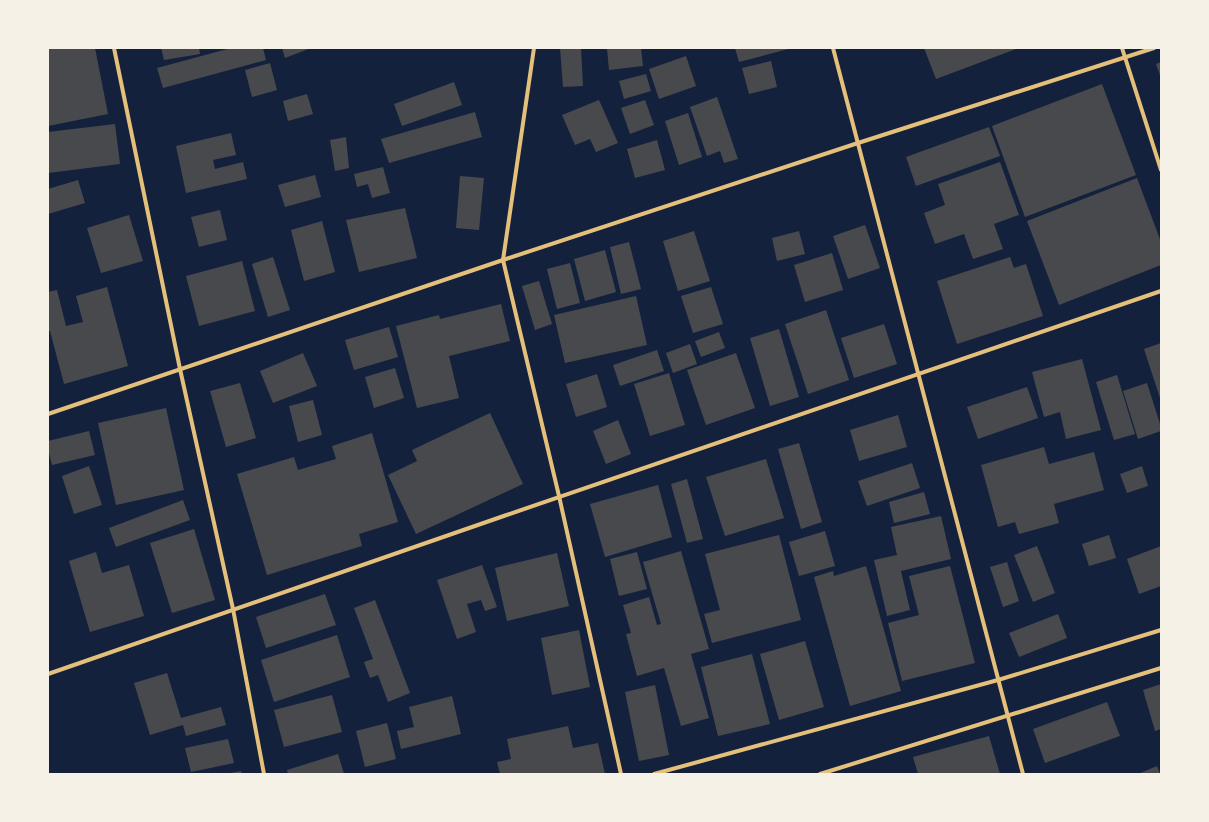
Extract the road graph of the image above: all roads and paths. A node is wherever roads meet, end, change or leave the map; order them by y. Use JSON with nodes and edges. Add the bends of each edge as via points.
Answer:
{"nodes":[{"id":1,"x":114,"y":48,"type":"edge"},
{"id":2,"x":534,"y":48,"type":"edge"},
{"id":3,"x":833,"y":48,"type":"edge"},
{"id":4,"x":1122,"y":48,"type":"edge"},
{"id":5,"x":1154,"y":48,"type":"edge"},
{"id":6,"x":1126,"y":58,"type":"junction"},
{"id":7,"x":858,"y":143,"type":"junction"},
{"id":8,"x":1161,"y":170,"type":"edge"},
{"id":9,"x":503,"y":260,"type":"junction"},
{"id":10,"x":1161,"y":291,"type":"edge"},
{"id":11,"x":180,"y":369,"type":"junction"},
{"id":12,"x":919,"y":375,"type":"junction"},
{"id":13,"x":48,"y":414,"type":"edge"},
{"id":14,"x":559,"y":496,"type":"junction"},
{"id":15,"x":233,"y":609,"type":"junction"},
{"id":16,"x":1161,"y":630,"type":"edge"},
{"id":17,"x":1161,"y":668,"type":"edge"},
{"id":18,"x":48,"y":674,"type":"edge"},
{"id":19,"x":998,"y":680,"type":"junction"},
{"id":20,"x":1008,"y":715,"type":"junction"},
{"id":21,"x":264,"y":774,"type":"edge"},
{"id":22,"x":621,"y":774,"type":"edge"},
{"id":23,"x":654,"y":774,"type":"edge"},
{"id":24,"x":820,"y":774,"type":"edge"},
{"id":25,"x":1023,"y":774,"type":"edge"}],
"edges":[{"from":1,"to":11,"type":"street"},
{"from":2,"to":9,"type":"street"},
{"from":3,"to":7,"type":"street"},
{"from":4,"to":6,"type":"street"},
{"from":5,"to":6,"type":"street"},
{"from":6,"to":7,"type":"street"},
{"from":6,"to":8,"type":"street"},
{"from":7,"to":9,"type":"street"},
{"from":7,"to":12,"type":"street"},
{"from":9,"to":11,"type":"street"},
{"from":9,"to":14,"type":"street"},
{"from":10,"to":12,"type":"street"},
{"from":11,"to":13,"type":"street"},
{"from":11,"to":15,"type":"street"},
{"from":12,"to":14,"type":"street"},
{"from":12,"to":19,"type":"street"},
{"from":14,"to":15,"type":"street"},
{"from":14,"to":22,"type":"street"},
{"from":15,"to":18,"type":"street"},
{"from":15,"to":21,"type":"street"},
{"from":16,"to":19,"type":"street"},
{"from":17,"to":20,"type":"street"},
{"from":19,"to":20,"type":"street"},
{"from":19,"to":23,"type":"street"},
{"from":20,"to":24,"type":"street"},
{"from":20,"to":25,"type":"street"}]}
